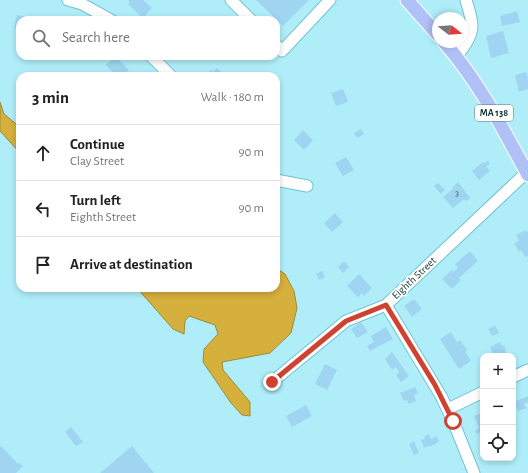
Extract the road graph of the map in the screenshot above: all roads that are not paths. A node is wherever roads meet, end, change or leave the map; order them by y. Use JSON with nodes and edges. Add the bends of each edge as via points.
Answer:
{"nodes":[{"id":1,"x":68,"y":0,"type":"edge"},
{"id":2,"x":231,"y":0,"type":"edge"},
{"id":3,"x":330,"y":0,"type":"edge"},
{"id":4,"x":407,"y":0,"type":"edge"},
{"id":5,"x":466,"y":0,"type":"edge"},
{"id":6,"x":104,"y":16,"type":"edge"},
{"id":7,"x":247,"y":16,"type":"edge"},
{"id":8,"x":432,"y":28,"type":"edge"},
{"id":9,"x":449,"y":48,"type":"edge"},
{"id":10,"x":280,"y":49,"type":"edge"},
{"id":11,"x":456,"y":56,"type":"junction"},
{"id":12,"x":155,"y":60,"type":"edge"},
{"id":13,"x":167,"y":72,"type":"edge"},
{"id":14,"x":527,"y":174,"type":"edge"},
{"id":15,"x":280,"y":181,"type":"edge"},
{"id":16,"x":307,"y":186,"type":"dead end"},
{"id":17,"x":386,"y":305,"type":"junction"},
{"id":18,"x":528,"y":370,"type":"edge"},
{"id":19,"x":516,"y":376,"type":"edge"},
{"id":20,"x":272,"y":382,"type":"dead end"},
{"id":21,"x":480,"y":393,"type":"edge"},
{"id":22,"x":448,"y":409,"type":"junction"},
{"id":23,"x":474,"y":473,"type":"edge"}],
"edges":[{"from":1,"to":6,"type":"street","via":[[82,4]]},
{"from":2,"to":7,"type":"street"},
{"from":3,"to":10,"type":"street","via":[[282,51]]},
{"from":4,"to":8,"type":"main road"},
{"from":5,"to":11,"type":"street","via":[[472,30],[469,39]]},
{"from":9,"to":11,"type":"main road","number":"MA 138"},
{"from":11,"to":14,"type":"main road","number":"MA 138","via":[[497,116]]},
{"from":12,"to":13,"type":"street"},
{"from":14,"to":17,"type":"street","name":"Eighth Street"},
{"from":15,"to":16,"type":"street"},
{"from":17,"to":20,"type":"street","name":"Eighth Street","via":[[346,321]]},
{"from":17,"to":22,"type":"street"},
{"from":18,"to":19,"type":"street"},
{"from":21,"to":22,"type":"street"},
{"from":22,"to":23,"type":"street"}]}
